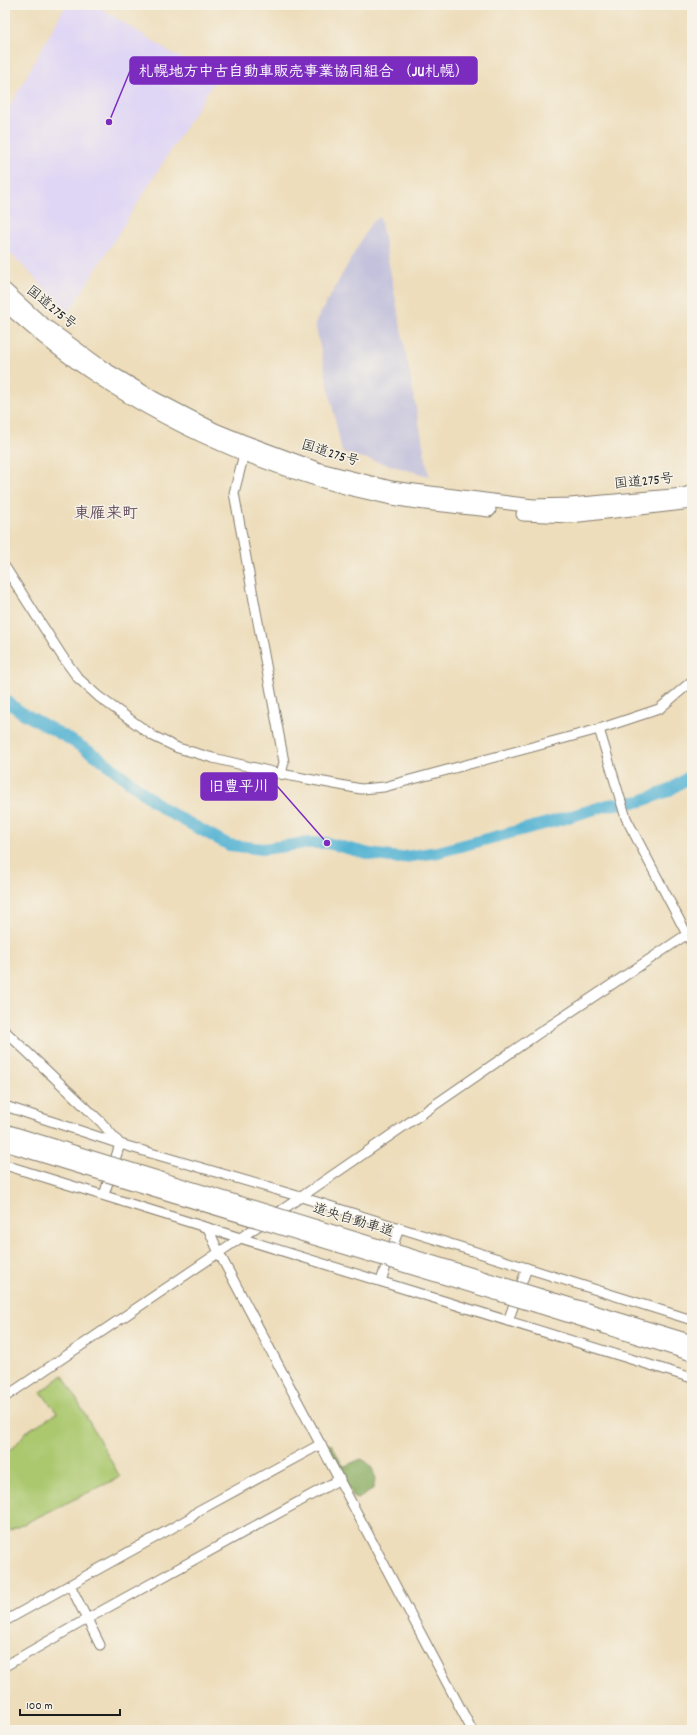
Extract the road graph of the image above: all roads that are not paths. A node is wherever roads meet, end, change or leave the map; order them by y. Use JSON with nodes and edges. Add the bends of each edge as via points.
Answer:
{"nodes":[{"id":1,"x":5,"y":290,"type":"edge"},
{"id":2,"x":5,"y":304,"type":"edge"},
{"id":3,"x":244,"y":454,"type":"junction"},
{"id":4,"x":692,"y":492,"type":"edge"},
{"id":5,"x":692,"y":502,"type":"edge"},
{"id":6,"x":5,"y":567,"type":"edge"},
{"id":7,"x":692,"y":681,"type":"edge"},
{"id":8,"x":599,"y":729,"type":"junction"},
{"id":9,"x":281,"y":774,"type":"junction"},
{"id":10,"x":689,"y":933,"type":"edge"},
{"id":11,"x":692,"y":944,"type":"edge"},
{"id":12,"x":5,"y":1031,"type":"edge"},
{"id":13,"x":5,"y":1106,"type":"edge"},
{"id":14,"x":5,"y":1131,"type":"edge"},
{"id":15,"x":5,"y":1144,"type":"edge"},
{"id":16,"x":120,"y":1144,"type":"junction"},
{"id":17,"x":5,"y":1165,"type":"edge"},
{"id":18,"x":104,"y":1195,"type":"junction"},
{"id":19,"x":301,"y":1197,"type":"junction"},
{"id":20,"x":208,"y":1228,"type":"junction"},
{"id":21,"x":399,"y":1228,"type":"junction"},
{"id":22,"x":241,"y":1238,"type":"junction"},
{"id":23,"x":219,"y":1253,"type":"junction"},
{"id":24,"x":527,"y":1268,"type":"junction"},
{"id":25,"x":381,"y":1281,"type":"junction"},
{"id":26,"x":539,"y":1301,"type":"junction"},
{"id":27,"x":692,"y":1320,"type":"edge"},
{"id":28,"x":508,"y":1321,"type":"junction"},
{"id":29,"x":692,"y":1342,"type":"edge"},
{"id":30,"x":692,"y":1354,"type":"edge"},
{"id":31,"x":692,"y":1378,"type":"edge"},
{"id":32,"x":5,"y":1397,"type":"edge"},
{"id":33,"x":321,"y":1444,"type":"junction"},
{"id":34,"x":340,"y":1479,"type":"junction"},
{"id":35,"x":70,"y":1586,"type":"junction"},
{"id":36,"x":87,"y":1619,"type":"junction"},
{"id":37,"x":5,"y":1621,"type":"edge"},
{"id":38,"x":100,"y":1645,"type":"dead end"},
{"id":39,"x":5,"y":1666,"type":"edge"},
{"id":40,"x":472,"y":1730,"type":"edge"}],
"edges":[{"from":1,"to":4,"type":"highway","name":"国道275号","via":[[53,331],[103,368],[155,399],[215,430],[320,470],[391,488],[533,506],[570,506]]},
{"from":2,"to":3,"type":"highway","name":"国道275号","via":[[97,377],[152,410]]},
{"from":3,"to":5,"type":"highway","name":"国道275号","via":[[315,479],[388,497],[530,515],[571,516]]},
{"from":3,"to":9,"type":"street","via":[[234,494],[284,762]]},
{"from":6,"to":9,"type":"street","via":[[78,678],[99,697],[153,736],[178,748]]},
{"from":7,"to":8,"type":"street","via":[[659,709]]},
{"from":8,"to":9,"type":"street","via":[[384,787],[361,789]]},
{"from":8,"to":10,"type":"street","via":[[626,818]]},
{"from":10,"to":11,"type":"street"},
{"from":10,"to":19,"type":"street","via":[[538,1033]]},
{"from":12,"to":16,"type":"street","via":[[101,1122]]},
{"from":13,"to":16,"type":"street"},
{"from":14,"to":26,"type":"highway","name":"道央自動車道","bridge":true},
{"from":15,"to":26,"type":"highway","name":"道央自動車道","bridge":true},
{"from":16,"to":18,"type":"street"},
{"from":16,"to":19,"type":"street"},
{"from":17,"to":18,"type":"street"},
{"from":18,"to":20,"type":"street"},
{"from":19,"to":21,"type":"street"},
{"from":19,"to":22,"type":"street"},
{"from":20,"to":22,"type":"street"},
{"from":20,"to":23,"type":"street"},
{"from":21,"to":24,"type":"street"},
{"from":21,"to":25,"type":"street"},
{"from":22,"to":23,"type":"street"},
{"from":22,"to":25,"type":"street"},
{"from":23,"to":32,"type":"street"},
{"from":23,"to":33,"type":"street"},
{"from":24,"to":27,"type":"street"},
{"from":24,"to":28,"type":"street"},
{"from":25,"to":28,"type":"street"},
{"from":26,"to":29,"type":"highway","name":"道央自動車道"},
{"from":26,"to":30,"type":"highway","name":"道央自動車道"},
{"from":28,"to":31,"type":"street"},
{"from":33,"to":34,"type":"street"},
{"from":33,"to":35,"type":"street","via":[[198,1511]]},
{"from":34,"to":36,"type":"street"},
{"from":34,"to":40,"type":"street"},
{"from":35,"to":36,"type":"street"},
{"from":35,"to":37,"type":"street"},
{"from":36,"to":38,"type":"street"},
{"from":36,"to":39,"type":"street"}]}
